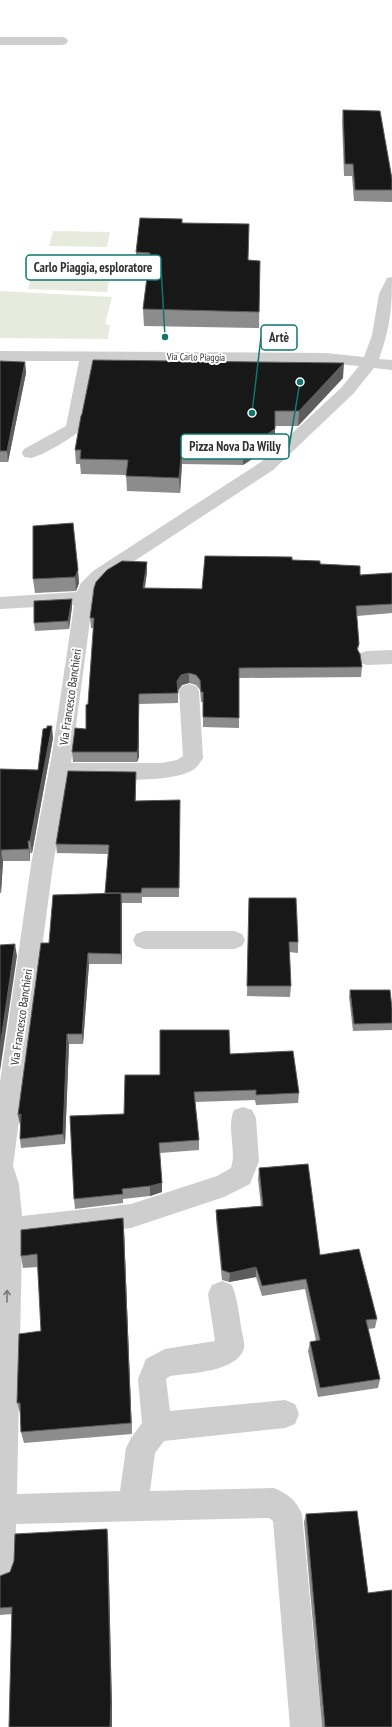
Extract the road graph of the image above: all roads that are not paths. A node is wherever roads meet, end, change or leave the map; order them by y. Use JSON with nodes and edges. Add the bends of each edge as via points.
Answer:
{"nodes":[{"id":1,"x":0,"y":41,"type":"edge"},
{"id":2,"x":62,"y":41,"type":"dead end"},
{"id":3,"x":392,"y":281,"type":"edge"},
{"id":4,"x":0,"y":356,"type":"edge"},
{"id":5,"x":88,"y":356,"type":"junction"},
{"id":6,"x":370,"y":363,"type":"junction"},
{"id":7,"x":392,"y":365,"type":"edge"},
{"id":8,"x":30,"y":453,"type":"dead end"},
{"id":9,"x":84,"y":598,"type":"junction"},
{"id":10,"x":0,"y":603,"type":"edge"},
{"id":11,"x":392,"y":657,"type":"edge"},
{"id":12,"x":367,"y":658,"type":"dead end"},
{"id":13,"x":189,"y":691,"type":"dead end"},
{"id":14,"x":58,"y":771,"type":"junction"},
{"id":15,"x":144,"y":940,"type":"dead end"},
{"id":16,"x":234,"y":940,"type":"dead end"},
{"id":17,"x":243,"y":1118,"type":"dead end"},
{"id":18,"x":0,"y":1165,"type":"edge"},
{"id":19,"x":8,"y":1230,"type":"junction"},
{"id":20,"x":222,"y":1294,"type":"dead end"},
{"id":21,"x":285,"y":1414,"type":"dead end"},
{"id":22,"x":156,"y":1427,"type":"junction"},
{"id":23,"x":133,"y":1506,"type":"junction"},
{"id":24,"x":2,"y":1509,"type":"junction"},
{"id":25,"x":0,"y":1568,"type":"edge"},
{"id":26,"x":306,"y":1727,"type":"edge"}],
"edges":[{"from":1,"to":2,"type":"street"},
{"from":3,"to":6,"type":"street","name":"Via Francesco Banchieri","via":[[387,294],[380,335]]},
{"from":4,"to":5,"type":"street","name":"Via Carlo Piaggia"},
{"from":5,"to":6,"type":"street","name":"Via Carlo Piaggia","via":[[326,358]]},
{"from":5,"to":8,"type":"street","via":[[74,428]]},
{"from":6,"to":7,"type":"street","name":"Via Carlo Piaggia"},
{"from":6,"to":9,"type":"street","name":"Via Francesco Banchieri","via":[[347,391],[267,466],[100,575],[88,587]]},
{"from":9,"to":10,"type":"street"},
{"from":9,"to":14,"type":"street","name":"Via Francesco Banchieri"},
{"from":11,"to":12,"type":"street"},
{"from":13,"to":14,"type":"street","via":[[193,758],[184,766],[162,771]]},
{"from":14,"to":18,"type":"street","name":"Via Francesco Banchieri","via":[[42,864]]},
{"from":15,"to":16,"type":"street"},
{"from":17,"to":19,"type":"street","via":[[246,1161],[241,1176],[224,1185],[131,1216]]},
{"from":18,"to":19,"type":"street","via":[[6,1181]]},
{"from":24,"to":19,"type":"street","one_way":true},
{"from":20,"to":22,"type":"street","via":[[230,1347],[222,1354],[165,1363],[156,1369],[152,1380]]},
{"from":21,"to":22,"type":"street"},
{"from":22,"to":23,"type":"street","via":[[141,1448]]},
{"from":23,"to":24,"type":"street"},
{"from":23,"to":26,"type":"street","via":[[274,1503],[287,1514]]},
{"from":24,"to":25,"type":"street"}]}
